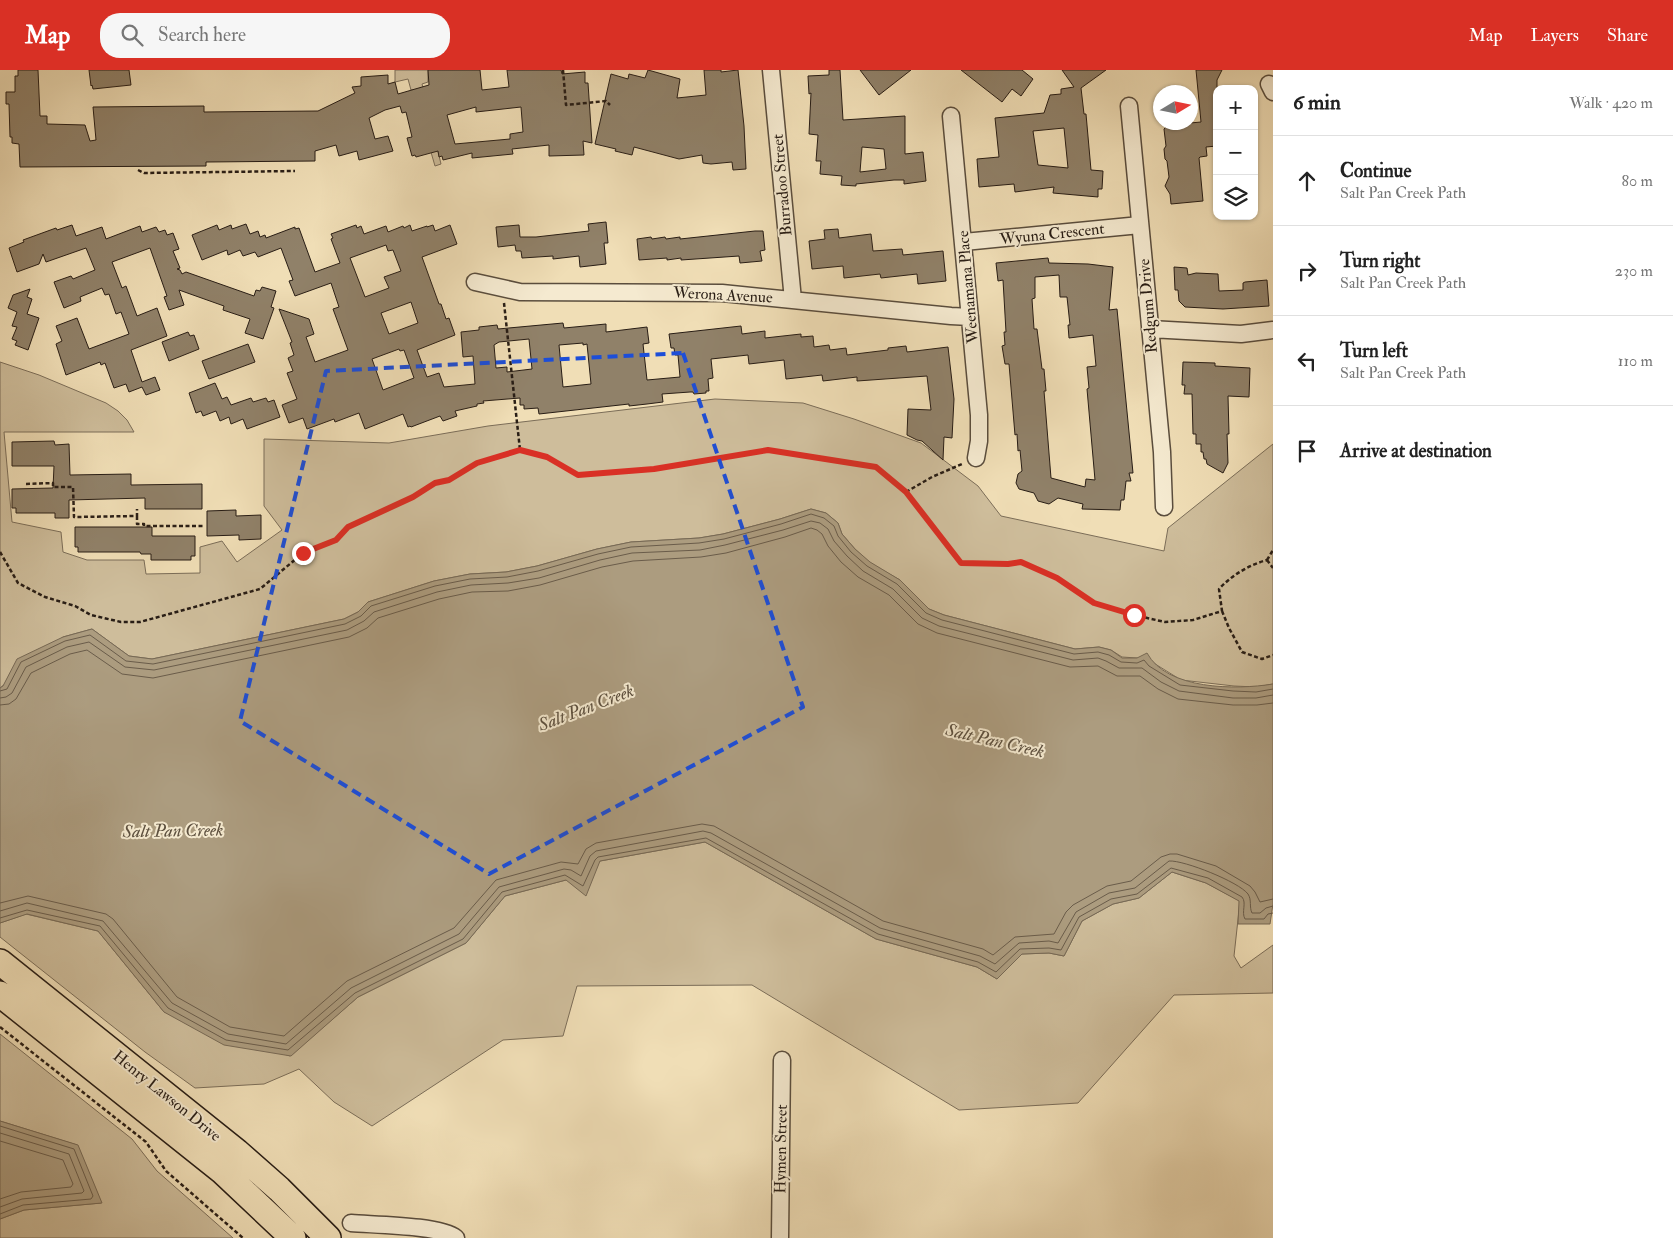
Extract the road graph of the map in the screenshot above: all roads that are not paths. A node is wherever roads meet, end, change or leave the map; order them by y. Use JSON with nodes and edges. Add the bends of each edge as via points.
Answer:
{"nodes":[{"id":1,"x":771,"y":70,"type":"edge"},
{"id":2,"x":1129,"y":106,"type":"dead end"},
{"id":3,"x":951,"y":116,"type":"dead end"},
{"id":4,"x":1140,"y":225,"type":"junction"},
{"id":5,"x":964,"y":242,"type":"junction"},
{"id":6,"x":475,"y":282,"type":"dead end"},
{"id":7,"x":793,"y":300,"type":"junction"},
{"id":8,"x":970,"y":317,"type":"junction"},
{"id":9,"x":1150,"y":330,"type":"junction"},
{"id":10,"x":1273,"y":330,"type":"edge"},
{"id":11,"x":976,"y":458,"type":"road end"},
{"id":12,"x":1164,"y":507,"type":"dead end"},
{"id":13,"x":0,"y":962,"type":"edge"},
{"id":14,"x":0,"y":994,"type":"edge"},
{"id":15,"x":782,"y":1060,"type":"dead end"},
{"id":16,"x":158,"y":1104,"type":"junction"},
{"id":17,"x":351,"y":1223,"type":"dead end"},
{"id":18,"x":293,"y":1238,"type":"edge"},
{"id":19,"x":328,"y":1238,"type":"edge"},
{"id":20,"x":456,"y":1238,"type":"edge"},
{"id":21,"x":780,"y":1238,"type":"edge"}],
"edges":[{"from":1,"to":7,"type":"street","name":"Burradoo Street"},
{"from":2,"to":4,"type":"street","name":"Redgum Drive"},
{"from":3,"to":5,"type":"street","name":"Weenamana Place"},
{"from":4,"to":5,"type":"street","name":"Wyuna Crescent"},
{"from":4,"to":9,"type":"street","name":"Redgum Drive"},
{"from":5,"to":8,"type":"street","name":"Weenamana Place"},
{"from":6,"to":7,"type":"street","name":"Werona Avenue","via":[[520,292],[700,292]]},
{"from":7,"to":8,"type":"street","name":"Werona Avenue"},
{"from":8,"to":11,"type":"street","name":"Weenamana Place","via":[[980,429]]},
{"from":9,"to":10,"type":"street","via":[[1241,334]]},
{"from":9,"to":12,"type":"street","name":"Redgum Drive"},
{"from":13,"to":16,"type":"main road","name":"Henry Lawson Drive"},
{"from":14,"to":16,"type":"main road","name":"Henry Lawson Drive"},
{"from":15,"to":21,"type":"street","name":"Hymen Street"},
{"from":16,"to":18,"type":"main road","name":"Henry Lawson Drive"},
{"from":16,"to":19,"type":"main road","name":"Henry Lawson Drive","via":[[252,1165]]},
{"from":17,"to":20,"type":"street","via":[[426,1229]]}]}
